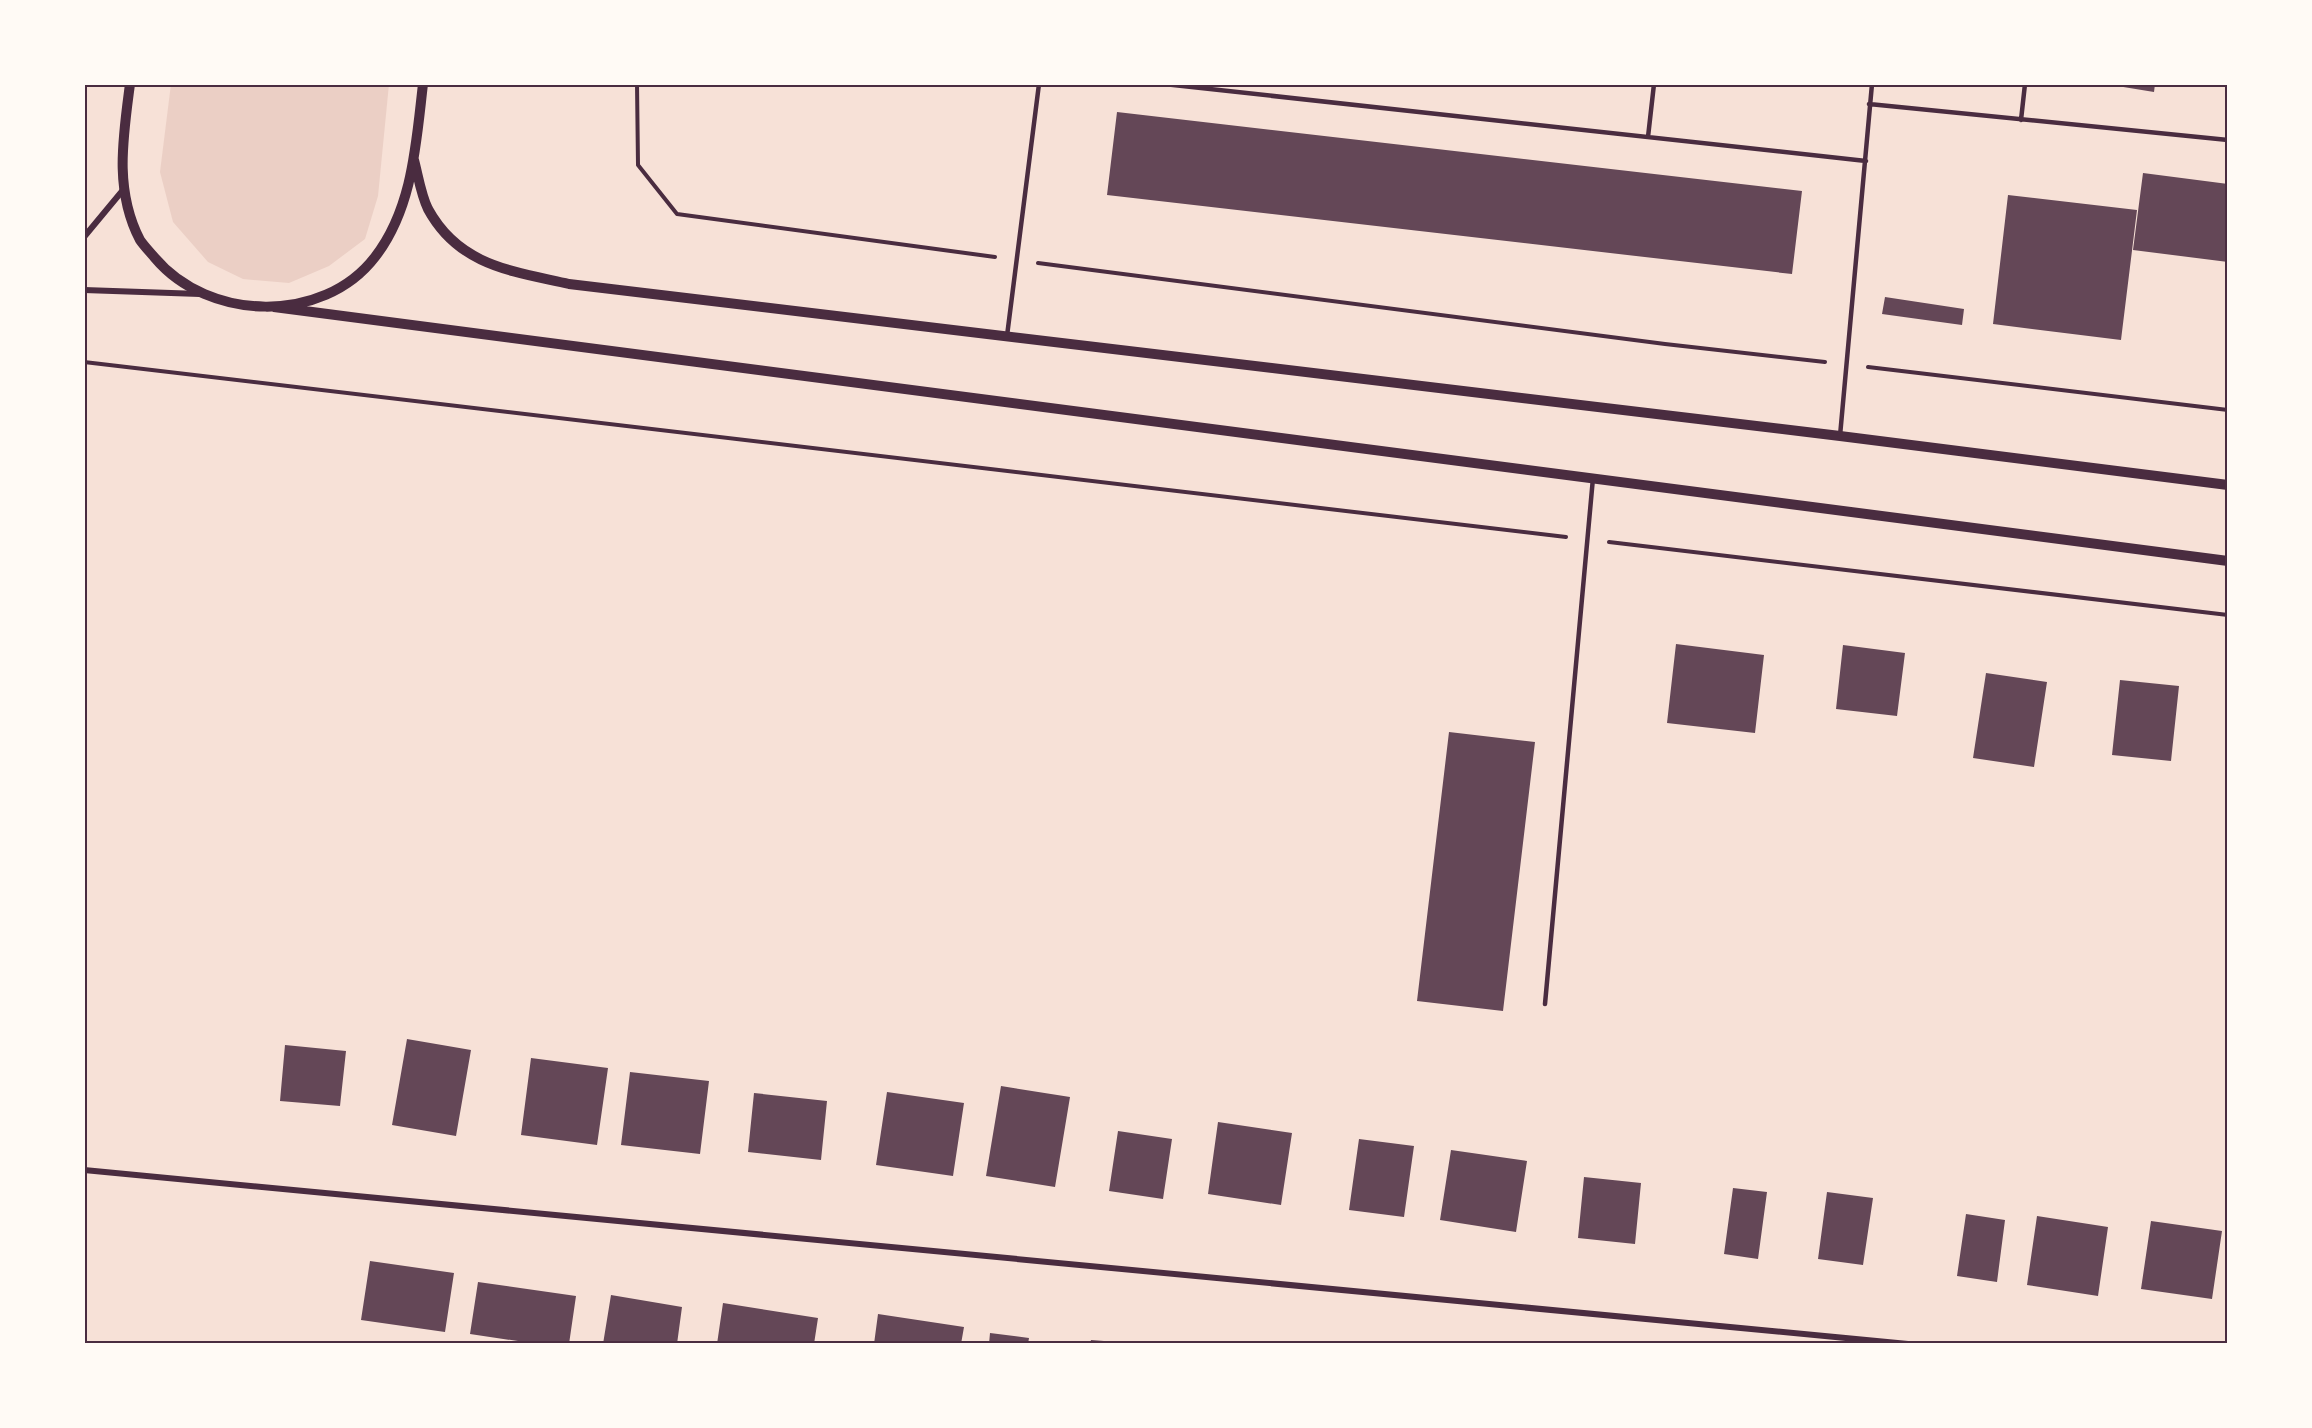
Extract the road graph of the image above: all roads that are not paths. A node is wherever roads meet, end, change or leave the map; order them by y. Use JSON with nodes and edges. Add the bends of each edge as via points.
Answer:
{"nodes":[{"id":1,"x":130,"y":84,"type":"edge"},
{"id":2,"x":423,"y":84,"type":"edge"},
{"id":3,"x":1039,"y":84,"type":"edge"},
{"id":4,"x":1164,"y":84,"type":"edge"},
{"id":5,"x":1654,"y":84,"type":"edge"},
{"id":6,"x":1872,"y":84,"type":"edge"},
{"id":7,"x":2025,"y":84,"type":"edge"},
{"id":8,"x":1869,"y":104,"type":"junction"},
{"id":9,"x":2021,"y":120,"type":"junction"},
{"id":10,"x":1648,"y":137,"type":"junction"},
{"id":11,"x":2228,"y":141,"type":"edge"},
{"id":12,"x":414,"y":160,"type":"junction"},
{"id":13,"x":1866,"y":161,"type":"junction"},
{"id":14,"x":123,"y":190,"type":"junction"},
{"id":15,"x":84,"y":237,"type":"edge"},
{"id":16,"x":84,"y":290,"type":"edge"},
{"id":17,"x":201,"y":294,"type":"junction"},
{"id":18,"x":274,"y":307,"type":"junction"},
{"id":19,"x":1007,"y":336,"type":"junction"},
{"id":20,"x":1840,"y":436,"type":"junction"},
{"id":21,"x":1593,"y":478,"type":"junction"},
{"id":22,"x":2228,"y":485,"type":"edge"},
{"id":23,"x":2228,"y":561,"type":"edge"},
{"id":24,"x":1545,"y":1004,"type":"dead end"},
{"id":25,"x":84,"y":1170,"type":"edge"},
{"id":26,"x":1908,"y":1344,"type":"edge"}],
"edges":[{"from":1,"to":14,"type":"street","via":[[122,141]]},
{"from":2,"to":12,"type":"street"},
{"from":3,"to":19,"type":"lane"},
{"from":4,"to":10,"type":"lane"},
{"from":5,"to":10,"type":"lane"},
{"from":6,"to":8,"type":"lane"},
{"from":7,"to":9,"type":"lane"},
{"from":8,"to":9,"type":"lane"},
{"from":8,"to":13,"type":"lane"},
{"from":9,"to":11,"type":"lane"},
{"from":10,"to":13,"type":"lane"},
{"from":12,"to":18,"type":"street","via":[[399,218],[375,258],[349,285],[314,300]]},
{"from":12,"to":19,"type":"street","via":[[428,208],[453,243],[495,268],[569,284]]},
{"from":13,"to":20,"type":"lane"},
{"from":14,"to":15,"type":"street"},
{"from":14,"to":17,"type":"street","via":[[141,241],[168,273]]},
{"from":16,"to":17,"type":"street"},
{"from":17,"to":18,"type":"street","via":[[239,304]]},
{"from":18,"to":21,"type":"street"},
{"from":19,"to":20,"type":"street"},
{"from":20,"to":22,"type":"street"},
{"from":21,"to":23,"type":"street"},
{"from":21,"to":24,"type":"lane"},
{"from":25,"to":26,"type":"street"}]}
